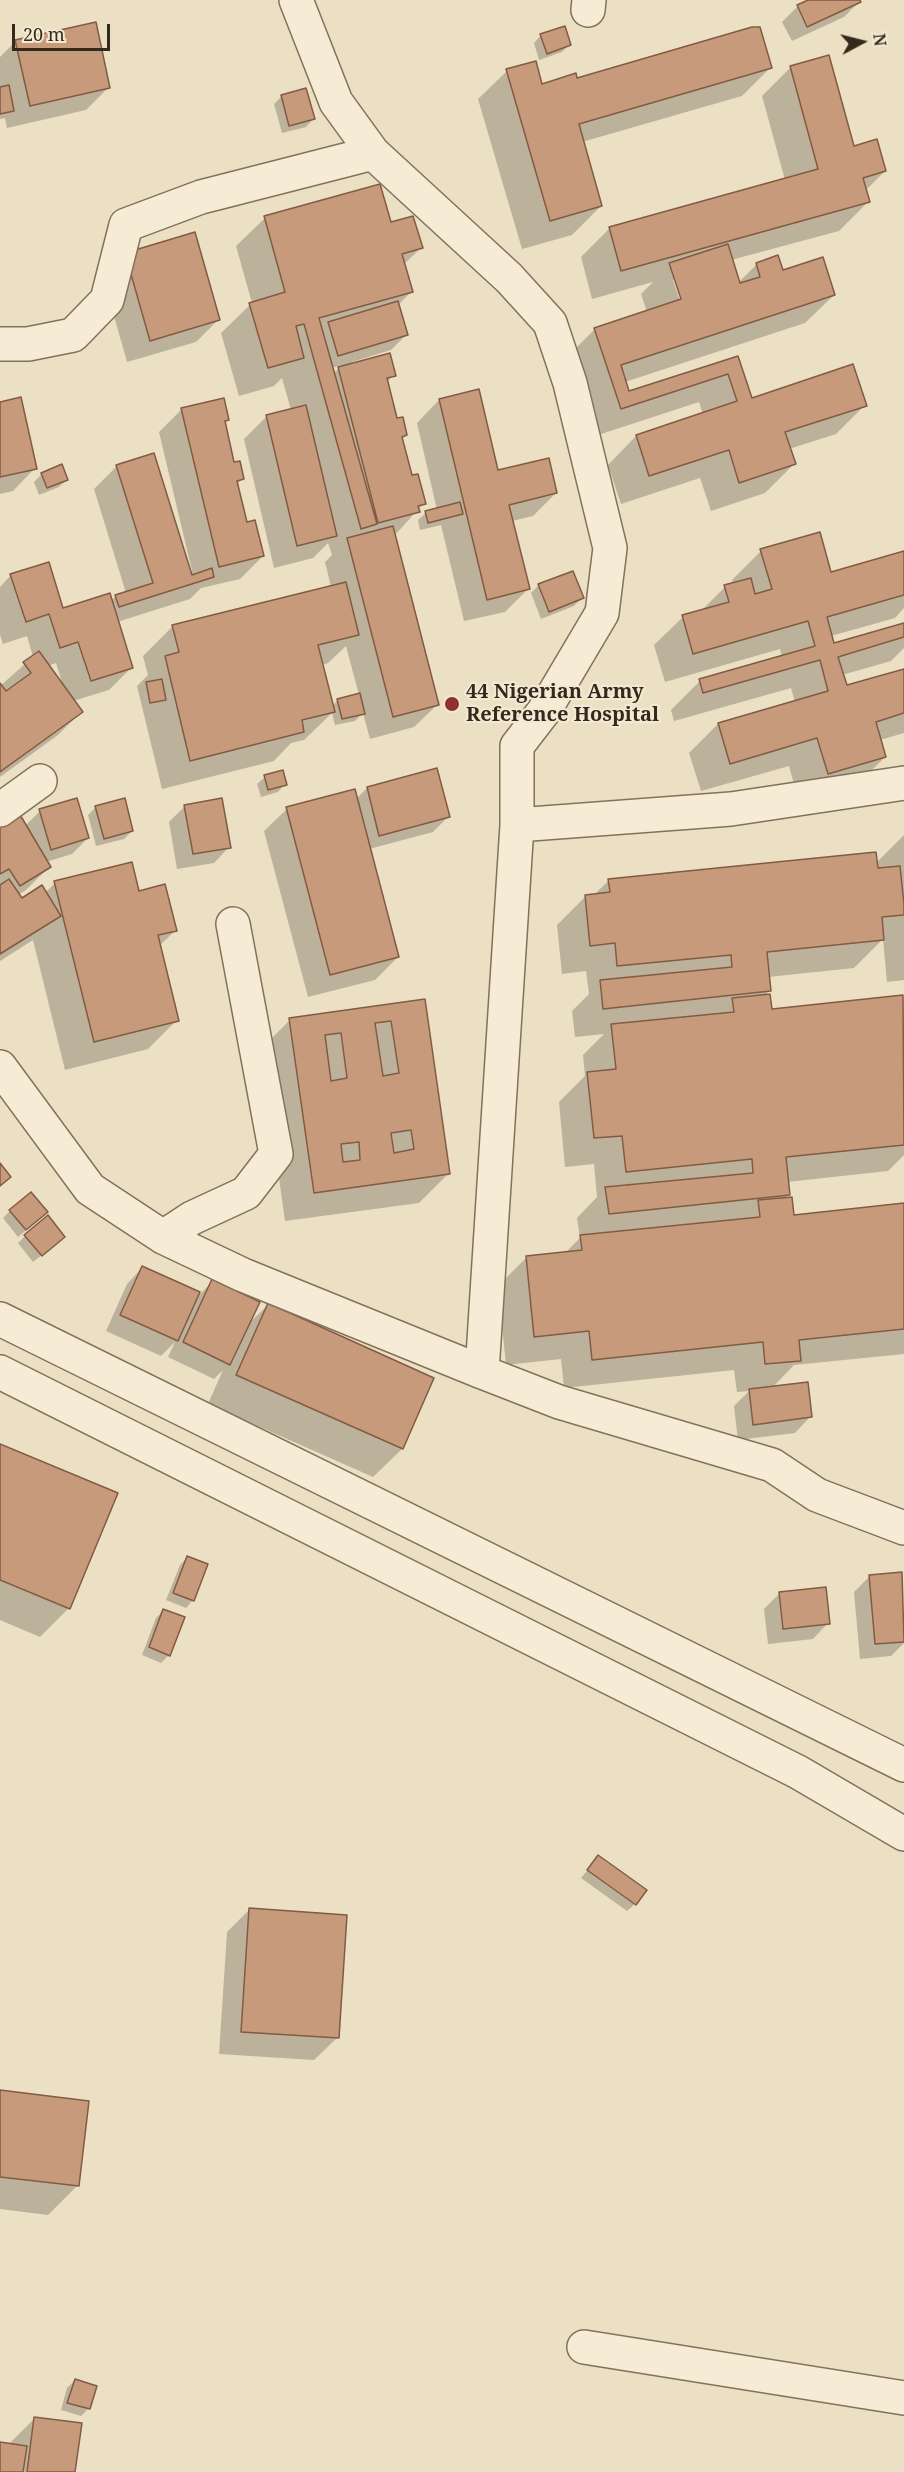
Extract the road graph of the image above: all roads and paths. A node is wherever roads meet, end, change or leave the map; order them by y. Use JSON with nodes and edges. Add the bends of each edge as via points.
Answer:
{"nodes":[{"id":1,"x":297,"y":0,"type":"edge"},
{"id":2,"x":373,"y":153,"type":"junction"},
{"id":3,"x":0,"y":344,"type":"edge"},
{"id":4,"x":40,"y":781,"type":"dead end"},
{"id":5,"x":904,"y":783,"type":"edge"},
{"id":6,"x":0,"y":810,"type":"edge"},
{"id":7,"x":517,"y":825,"type":"junction"},
{"id":8,"x":233,"y":924,"type":"dead end"},
{"id":9,"x":0,"y":1067,"type":"edge"},
{"id":10,"x":163,"y":1237,"type":"junction"},
{"id":11,"x":0,"y":1319,"type":"edge"},
{"id":12,"x":0,"y":1372,"type":"edge"},
{"id":13,"x":482,"y":1372,"type":"junction"},
{"id":14,"x":904,"y":1528,"type":"edge"},
{"id":15,"x":904,"y":1766,"type":"edge"},
{"id":16,"x":904,"y":1834,"type":"edge"},
{"id":17,"x":584,"y":2347,"type":"dead end"},
{"id":18,"x":904,"y":2398,"type":"edge"}],
"edges":[{"from":1,"to":2,"type":"street","via":[[336,102]]},
{"from":2,"to":3,"type":"street","via":[[201,197],[126,225],[107,300],[73,335],[28,344]]},
{"from":2,"to":7,"type":"street","via":[[509,278],[550,323],[570,383],[609,548],[602,613],[544,711],[517,746]]},
{"from":4,"to":6,"type":"street"},
{"from":5,"to":7,"type":"street","via":[[731,809]]},
{"from":7,"to":13,"type":"street"},
{"from":8,"to":10,"type":"street","via":[[276,1154],[246,1193],[192,1218]]},
{"from":9,"to":10,"type":"street","via":[[90,1189]]},
{"from":10,"to":13,"type":"street","via":[[243,1275]]},
{"from":11,"to":15,"type":"street"},
{"from":12,"to":16,"type":"street","via":[[798,1772]]},
{"from":13,"to":14,"type":"street","via":[[558,1402],[772,1465],[817,1496]]},
{"from":17,"to":18,"type":"street"}]}
